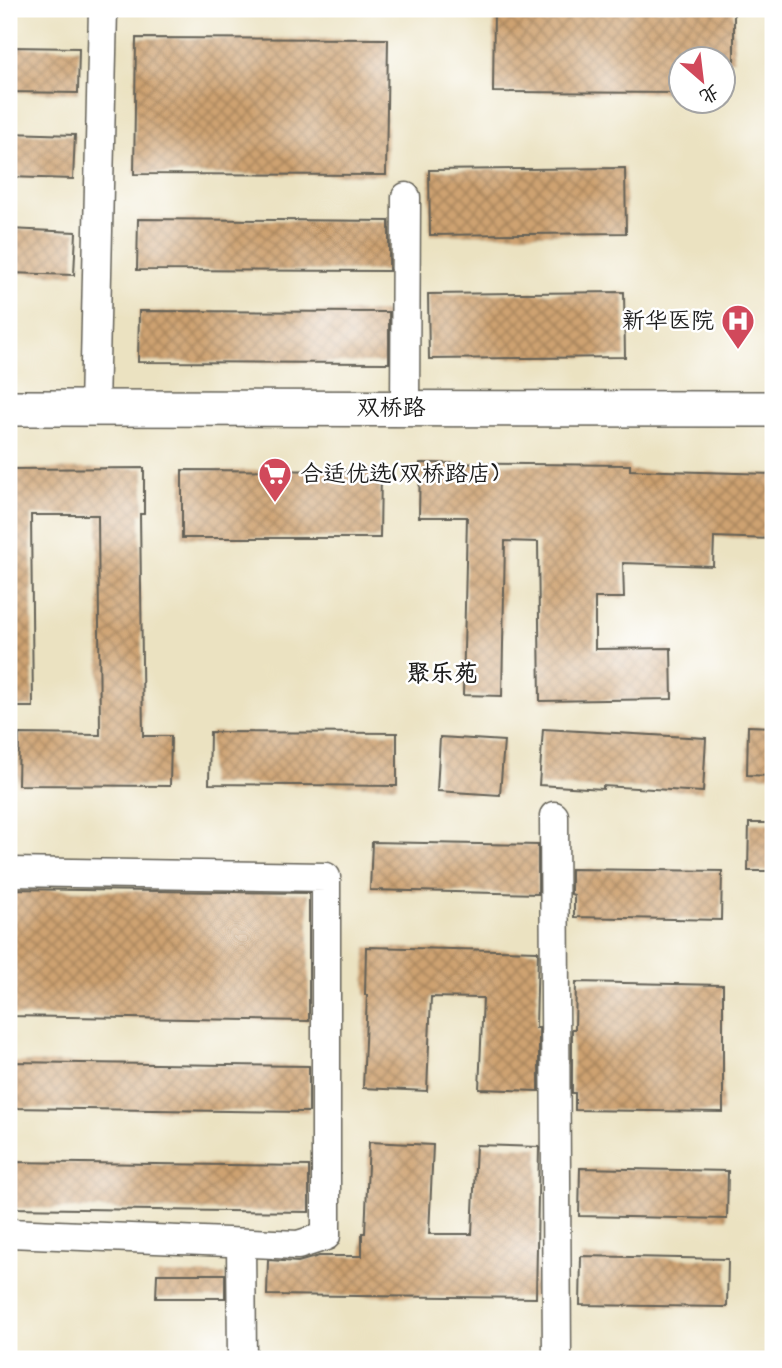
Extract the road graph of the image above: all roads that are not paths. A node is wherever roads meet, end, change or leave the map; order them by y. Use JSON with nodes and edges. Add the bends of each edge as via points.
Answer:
{"nodes":[{"id":1,"x":103,"y":9,"type":"edge"},
{"id":2,"x":406,"y":197,"type":"dead end"},
{"id":3,"x":9,"y":408,"type":"edge"},
{"id":4,"x":94,"y":408,"type":"junction"},
{"id":5,"x":405,"y":408,"type":"junction"},
{"id":6,"x":773,"y":409,"type":"edge"},
{"id":7,"x":9,"y":429,"type":"edge"},
{"id":8,"x":773,"y":429,"type":"edge"},
{"id":9,"x":554,"y":816,"type":"dead end"},
{"id":10,"x":9,"y":872,"type":"edge"},
{"id":11,"x":9,"y":1233,"type":"edge"},
{"id":12,"x":241,"y":1243,"type":"junction"},
{"id":13,"x":242,"y":1359,"type":"edge"},
{"id":14,"x":557,"y":1359,"type":"edge"}],
"edges":[{"from":1,"to":4,"type":"street"},
{"from":2,"to":5,"type":"street"},
{"from":3,"to":4,"type":"main road","name":"双桥路"},
{"from":4,"to":5,"type":"main road","name":"双桥路"},
{"from":5,"to":6,"type":"main road","name":"双桥路"},
{"from":7,"to":8,"type":"main road","name":"双桥路"},
{"from":9,"to":14,"type":"street"},
{"from":10,"to":12,"type":"street","via":[[326,877],[326,1236],[298,1245]]},
{"from":11,"to":12,"type":"street"},
{"from":12,"to":13,"type":"street"}]}
